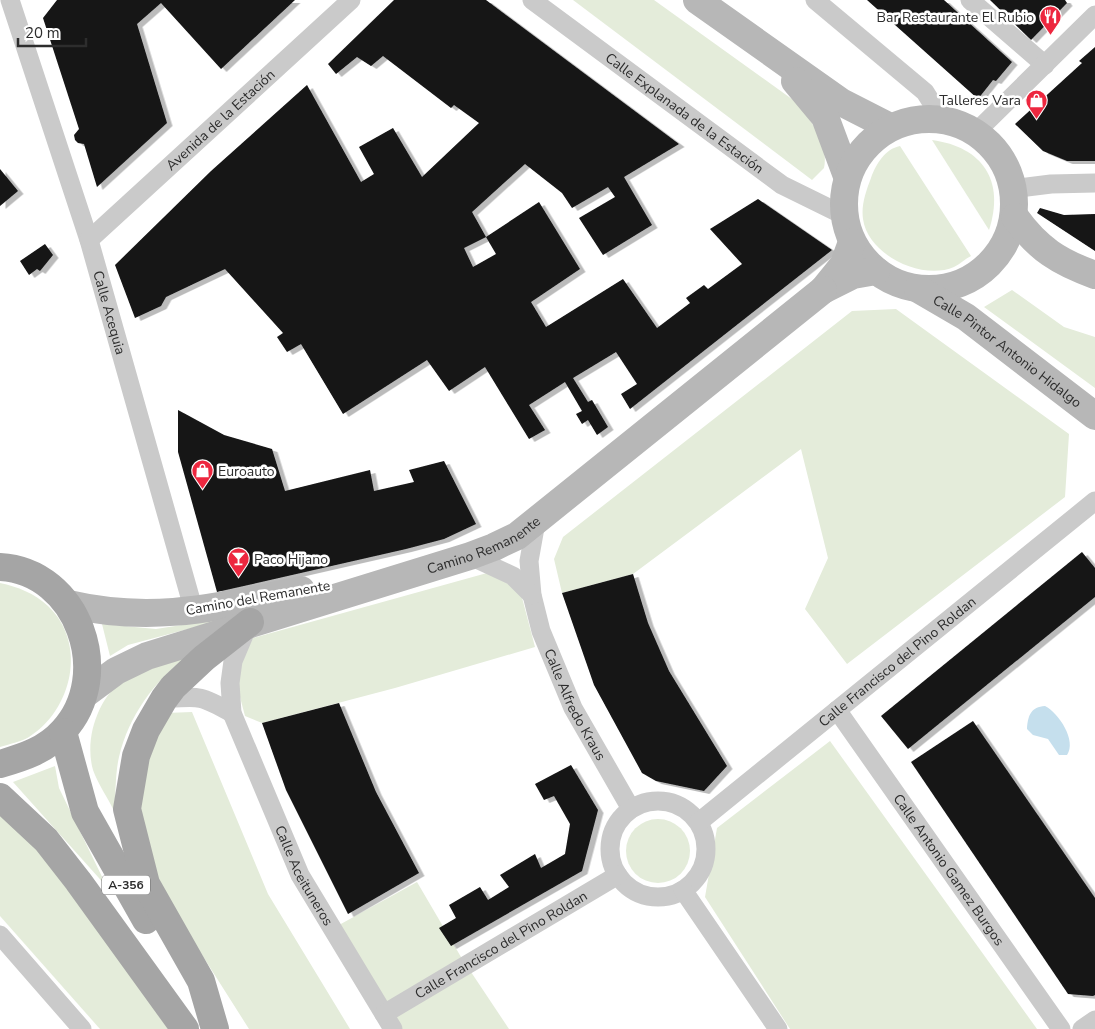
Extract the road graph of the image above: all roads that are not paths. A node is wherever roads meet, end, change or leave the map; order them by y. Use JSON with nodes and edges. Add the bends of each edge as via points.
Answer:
{"nodes":[{"id":1,"x":28,"y":0,"type":"edge"},
{"id":2,"x":351,"y":0,"type":"edge"},
{"id":3,"x":532,"y":0,"type":"edge"},
{"id":4,"x":697,"y":0,"type":"edge"},
{"id":5,"x":815,"y":0,"type":"edge"},
{"id":6,"x":970,"y":0,"type":"edge"},
{"id":7,"x":13,"y":8,"type":"edge"},
{"id":8,"x":1095,"y":15,"type":"edge"},
{"id":9,"x":770,"y":51,"type":"junction"},
{"id":10,"x":1044,"y":64,"type":"junction"},
{"id":11,"x":942,"y":119,"type":"junction"},
{"id":12,"x":890,"y":127,"type":"junction"},
{"id":13,"x":976,"y":132,"type":"junction"},
{"id":14,"x":847,"y":176,"type":"junction"},
{"id":15,"x":1095,"y":183,"type":"edge"},
{"id":16,"x":1011,"y":189,"type":"junction"},
{"id":17,"x":843,"y":215,"type":"junction"},
{"id":18,"x":1015,"y":217,"type":"junction"},
{"id":19,"x":89,"y":240,"type":"junction"},
{"id":20,"x":852,"y":242,"type":"junction"},
{"id":21,"x":876,"y":271,"type":"junction"},
{"id":22,"x":1095,"y":275,"type":"edge"},
{"id":23,"x":918,"y":289,"type":"junction"},
{"id":24,"x":823,"y":290,"type":"junction"},
{"id":25,"x":1095,"y":416,"type":"edge"},
{"id":26,"x":1095,"y":501,"type":"edge"},
{"id":27,"x":536,"y":522,"type":"junction"},
{"id":28,"x":458,"y":558,"type":"junction"},
{"id":29,"x":3,"y":563,"type":"edge"},
{"id":30,"x":532,"y":595,"type":"junction"},
{"id":31,"x":68,"y":604,"type":"junction"},
{"id":32,"x":194,"y":611,"type":"junction"},
{"id":33,"x":250,"y":622,"type":"junction"},
{"id":34,"x":85,"y":694,"type":"junction"},
{"id":35,"x":164,"y":699,"type":"junction"},
{"id":36,"x":837,"y":710,"type":"junction"},
{"id":37,"x":232,"y":713,"type":"junction"},
{"id":38,"x":63,"y":732,"type":"junction"},
{"id":39,"x":0,"y":764,"type":"edge"},
{"id":40,"x":0,"y":797,"type":"edge"},
{"id":41,"x":630,"y":809,"type":"junction"},
{"id":42,"x":699,"y":822,"type":"junction"},
{"id":43,"x":618,"y":875,"type":"junction"},
{"id":44,"x":683,"y":890,"type":"junction"},
{"id":45,"x":0,"y":935,"type":"edge"},
{"id":46,"x":1095,"y":1020,"type":"edge"},
{"id":47,"x":389,"y":1022,"type":"edge"},
{"id":48,"x":82,"y":1029,"type":"edge"},
{"id":49,"x":185,"y":1029,"type":"edge"},
{"id":50,"x":210,"y":1029,"type":"edge"},
{"id":51,"x":215,"y":1029,"type":"edge"},
{"id":52,"x":778,"y":1029,"type":"edge"},
{"id":53,"x":1061,"y":1029,"type":"edge"},
{"id":54,"x":1082,"y":1029,"type":"edge"}],
"edges":[{"from":1,"to":7,"type":"street","name":"Calle Acequia"},
{"from":2,"to":19,"type":"street","name":"Avenida de la Estación"},
{"from":3,"to":17,"type":"street","name":"Calle Explanada de la Estación","via":[[782,185]]},
{"from":4,"to":9,"type":"street"},
{"from":5,"to":11,"type":"street","via":[[925,92]]},
{"from":6,"to":10,"type":"street"},
{"from":7,"to":19,"type":"street","name":"Calle Acequia"},
{"from":8,"to":10,"type":"street"},
{"from":9,"to":12,"type":"street","via":[[841,102]]},
{"from":9,"to":14,"type":"street","via":[[825,118]]},
{"from":10,"to":13,"type":"street"},
{"from":11,"to":12,"type":"street","via":[[906,121]]},
{"from":11,"to":13,"type":"street"},
{"from":12,"to":14,"type":"street","via":[[872,139],[857,156]]},
{"from":13,"to":16,"type":"street","via":[[996,150],[1010,174]]},
{"from":14,"to":17,"type":"street"},
{"from":15,"to":16,"type":"street"},
{"from":16,"to":18,"type":"street"},
{"from":17,"to":20,"type":"street"},
{"from":18,"to":22,"type":"street","via":[[1031,239],[1053,257]]},
{"from":18,"to":23,"type":"street","via":[[998,256],[989,265],[965,281],[942,288]]},
{"from":19,"to":32,"type":"street","name":"Calle Acequia"},
{"from":20,"to":21,"type":"street"},
{"from":20,"to":24,"type":"street","name":"Camino Remanente","via":[[844,264]]},
{"from":21,"to":23,"type":"street"},
{"from":21,"to":24,"type":"street","name":"Camino Remanente","via":[[853,276]]},
{"from":23,"to":25,"type":"street","name":"Calle Pintor Antonio Hidalgo","via":[[966,317]]},
{"from":24,"to":27,"type":"street","name":"Camino Remanente"},
{"from":26,"to":36,"type":"street","name":"Calle Francisco del Pino Roldan"},
{"from":27,"to":28,"type":"street","name":"Camino Remanente","via":[[494,547]]},
{"from":27,"to":30,"type":"street","name":"Calle Alfredo Kraus","via":[[529,561]]},
{"from":28,"to":30,"type":"street","name":"Calle Alfredo Kraus","via":[[513,576]]},
{"from":28,"to":32,"type":"street","name":"Camino del Remanente"},
{"from":28,"to":33,"type":"street","name":"Camino Remanente"},
{"from":29,"to":31,"type":"main road","via":[[42,581]]},
{"from":30,"to":41,"type":"street","name":"Calle Alfredo Kraus","via":[[542,631],[574,708]]},
{"from":31,"to":32,"type":"street","name":"Camino del Remanente","via":[[115,613]]},
{"from":31,"to":34,"type":"main road","via":[[83,632],[89,662]]},
{"from":33,"to":34,"type":"street","name":"Camino Remanente","via":[[147,656],[116,671]]},
{"from":33,"to":35,"type":"main road","via":[[204,658],[173,686]]},
{"from":33,"to":37,"type":"street","name":"Calle Aceituneros","via":[[232,661]]},
{"from":34,"to":38,"type":"main road"},
{"from":35,"to":37,"type":"street","via":[[205,698]]},
{"from":35,"to":51,"type":"main road","via":[[136,756],[127,809],[146,884],[201,981]]},
{"from":36,"to":42,"type":"street","name":"Calle Francisco del Pino Roldan"},
{"from":36,"to":53,"type":"street","name":"Calle Antonio Gamez Burgos"},
{"from":37,"to":47,"type":"street","name":"Calle Aceituneros","via":[[300,875]]},
{"from":38,"to":39,"type":"main road","via":[[34,754]]},
{"from":38,"to":50,"type":"main road","number":"A-356","via":[[85,812]]},
{"from":40,"to":49,"type":"main road","number":"A-356","via":[[46,840]]},
{"from":41,"to":42,"type":"street","via":[[648,801],[667,801],[685,808]]},
{"from":41,"to":43,"type":"street","via":[[618,822],[611,839],[611,858]]},
{"from":42,"to":44,"type":"street","via":[[706,840],[705,860],[698,877]]},
{"from":43,"to":44,"type":"street","via":[[630,888],[647,896],[666,896]]},
{"from":43,"to":47,"type":"street","name":"Calle Francisco del Pino Roldan"},
{"from":44,"to":52,"type":"street"},
{"from":45,"to":48,"type":"street"},
{"from":46,"to":54,"type":"street"}]}
